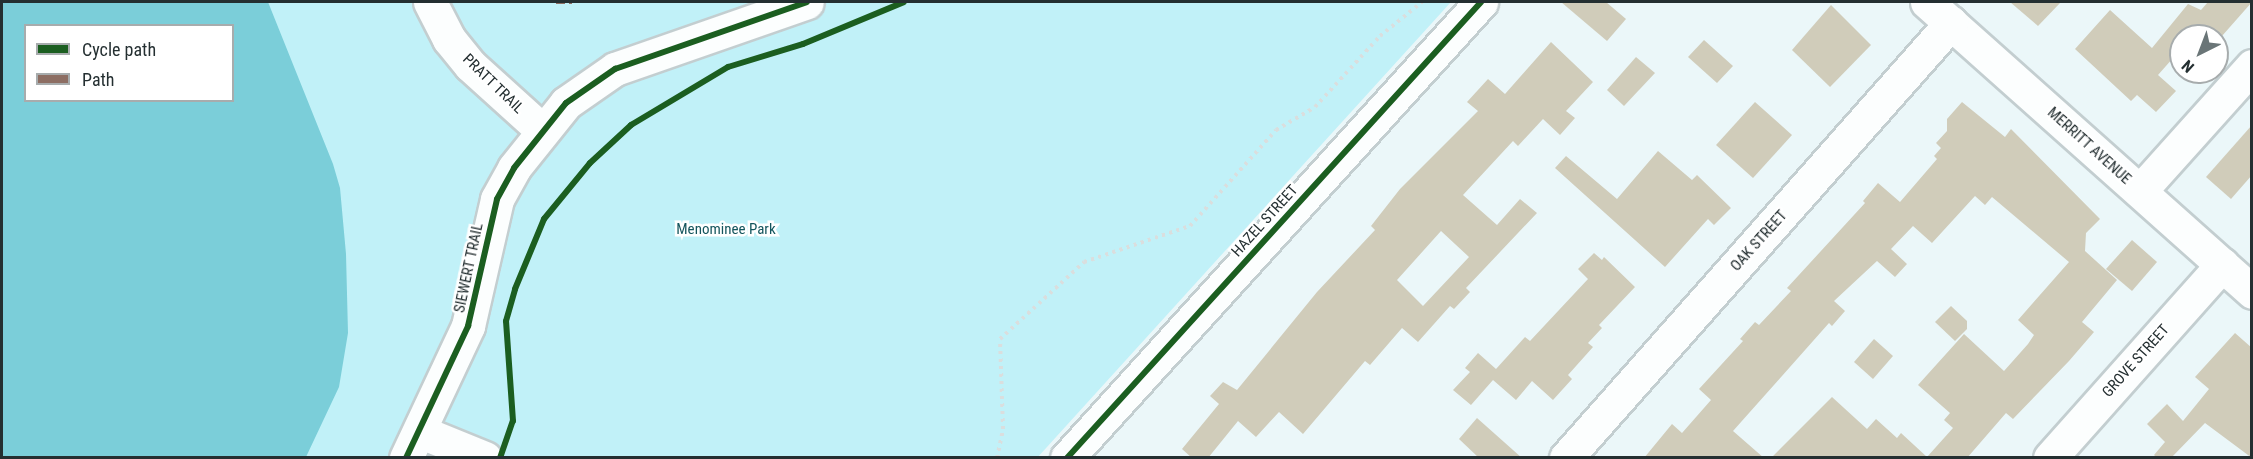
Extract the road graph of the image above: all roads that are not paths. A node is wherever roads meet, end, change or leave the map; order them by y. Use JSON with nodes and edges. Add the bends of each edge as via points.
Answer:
{"nodes":[{"id":1,"x":430,"y":2,"type":"edge"},
{"id":2,"x":807,"y":2,"type":"edge"},
{"id":3,"x":1481,"y":2,"type":"edge"},
{"id":4,"x":1927,"y":2,"type":"edge"},
{"id":5,"x":1951,"y":23,"type":"junction"},
{"id":6,"x":2252,"y":66,"type":"edge"},
{"id":7,"x":543,"y":131,"type":"junction"},
{"id":8,"x":2140,"y":191,"type":"junction"},
{"id":9,"x":2222,"y":265,"type":"junction"},
{"id":10,"x":2252,"y":292,"type":"edge"},
{"id":11,"x":414,"y":445,"type":"edge"},
{"id":12,"x":485,"y":458,"type":"edge"},
{"id":13,"x":1067,"y":458,"type":"edge"},
{"id":14,"x":1566,"y":458,"type":"edge"},
{"id":15,"x":2050,"y":458,"type":"edge"}],
"edges":[{"from":1,"to":7,"type":"street","name":"PRATT TRAIL","via":[[449,39],[470,65]]},
{"from":2,"to":7,"type":"street","name":"SIEWERT TRAIL","via":[[615,69],[566,103]]},
{"from":3,"to":13,"type":"street","name":"HAZEL STREET"},
{"from":4,"to":5,"type":"street","name":"MERRITT AVENUE"},
{"from":5,"to":8,"type":"street","name":"MERRITT AVENUE"},
{"from":5,"to":14,"type":"street","name":"OAK STREET"},
{"from":6,"to":8,"type":"street"},
{"from":7,"to":11,"type":"street","name":"SIEWERT TRAIL","via":[[497,199],[468,327]]},
{"from":8,"to":9,"type":"street","name":"MERRITT AVENUE"},
{"from":9,"to":10,"type":"street","name":"MERRITT AVENUE"},
{"from":9,"to":15,"type":"street","name":"GROVE STREET"},
{"from":11,"to":12,"type":"street"}]}
